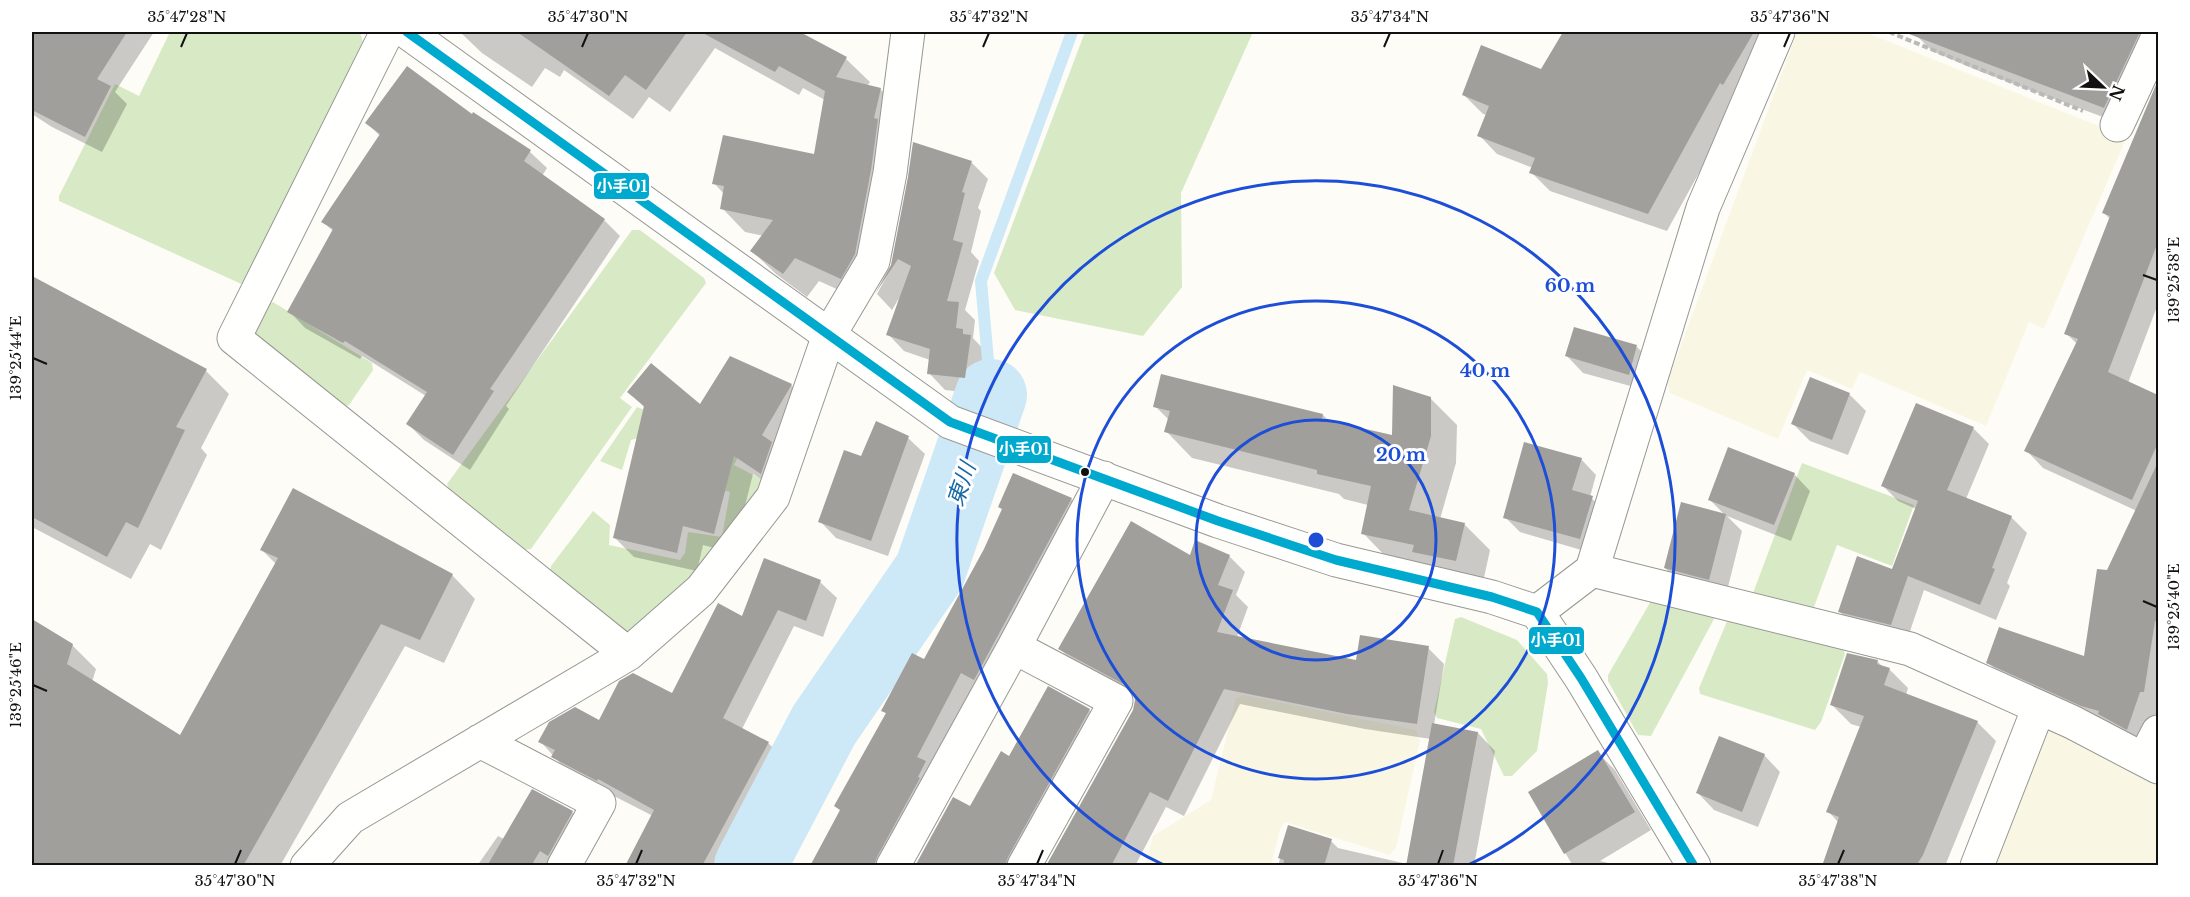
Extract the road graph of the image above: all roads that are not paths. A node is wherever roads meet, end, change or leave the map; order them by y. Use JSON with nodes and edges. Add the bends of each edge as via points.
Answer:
{"nodes":[{"id":1,"x":387,"y":32,"type":"edge"},
{"id":2,"x":407,"y":32,"type":"edge"},
{"id":3,"x":908,"y":32,"type":"edge"},
{"id":4,"x":1778,"y":32,"type":"edge"},
{"id":5,"x":2158,"y":37,"type":"edge"},
{"id":6,"x":2117,"y":125,"type":"road end"},
{"id":7,"x":829,"y":335,"type":"junction"},
{"id":8,"x":1104,"y":478,"type":"junction"},
{"id":9,"x":1592,"y":570,"type":"junction"},
{"id":10,"x":1537,"y":612,"type":"junction"},
{"id":11,"x":1014,"y":647,"type":"junction"},
{"id":12,"x":628,"y":654,"type":"junction"},
{"id":13,"x":2039,"y":707,"type":"junction"},
{"id":14,"x":480,"y":741,"type":"junction"},
{"id":15,"x":2154,"y":753,"type":"edge"},
{"id":16,"x":308,"y":866,"type":"edge"},
{"id":17,"x":564,"y":866,"type":"edge"},
{"id":18,"x":893,"y":866,"type":"edge"},
{"id":19,"x":1024,"y":866,"type":"edge"},
{"id":20,"x":1694,"y":866,"type":"edge"},
{"id":21,"x":1977,"y":866,"type":"edge"}],
"edges":[{"from":1,"to":12,"type":"street","via":[[234,338]]},
{"from":2,"to":7,"type":"street"},
{"from":3,"to":7,"type":"street","via":[[890,173],[873,261]]},
{"from":4,"to":9,"type":"street","via":[[1703,208]]},
{"from":5,"to":6,"type":"street"},
{"from":7,"to":8,"type":"street","via":[[950,422]]},
{"from":7,"to":12,"type":"street","via":[[773,497],[701,590]]},
{"from":8,"to":10,"type":"street","via":[[1336,560],[1472,592]]},
{"from":8,"to":11,"type":"street"},
{"from":9,"to":10,"type":"street"},
{"from":9,"to":13,"type":"street","via":[[1910,649]]},
{"from":10,"to":20,"type":"street"},
{"from":11,"to":18,"type":"street"},
{"from":11,"to":19,"type":"street","via":[[1116,700]]},
{"from":12,"to":14,"type":"street"},
{"from":13,"to":15,"type":"street"},
{"from":13,"to":21,"type":"street"},
{"from":14,"to":16,"type":"street","via":[[350,818]]},
{"from":14,"to":17,"type":"street","via":[[599,803]]}]}
